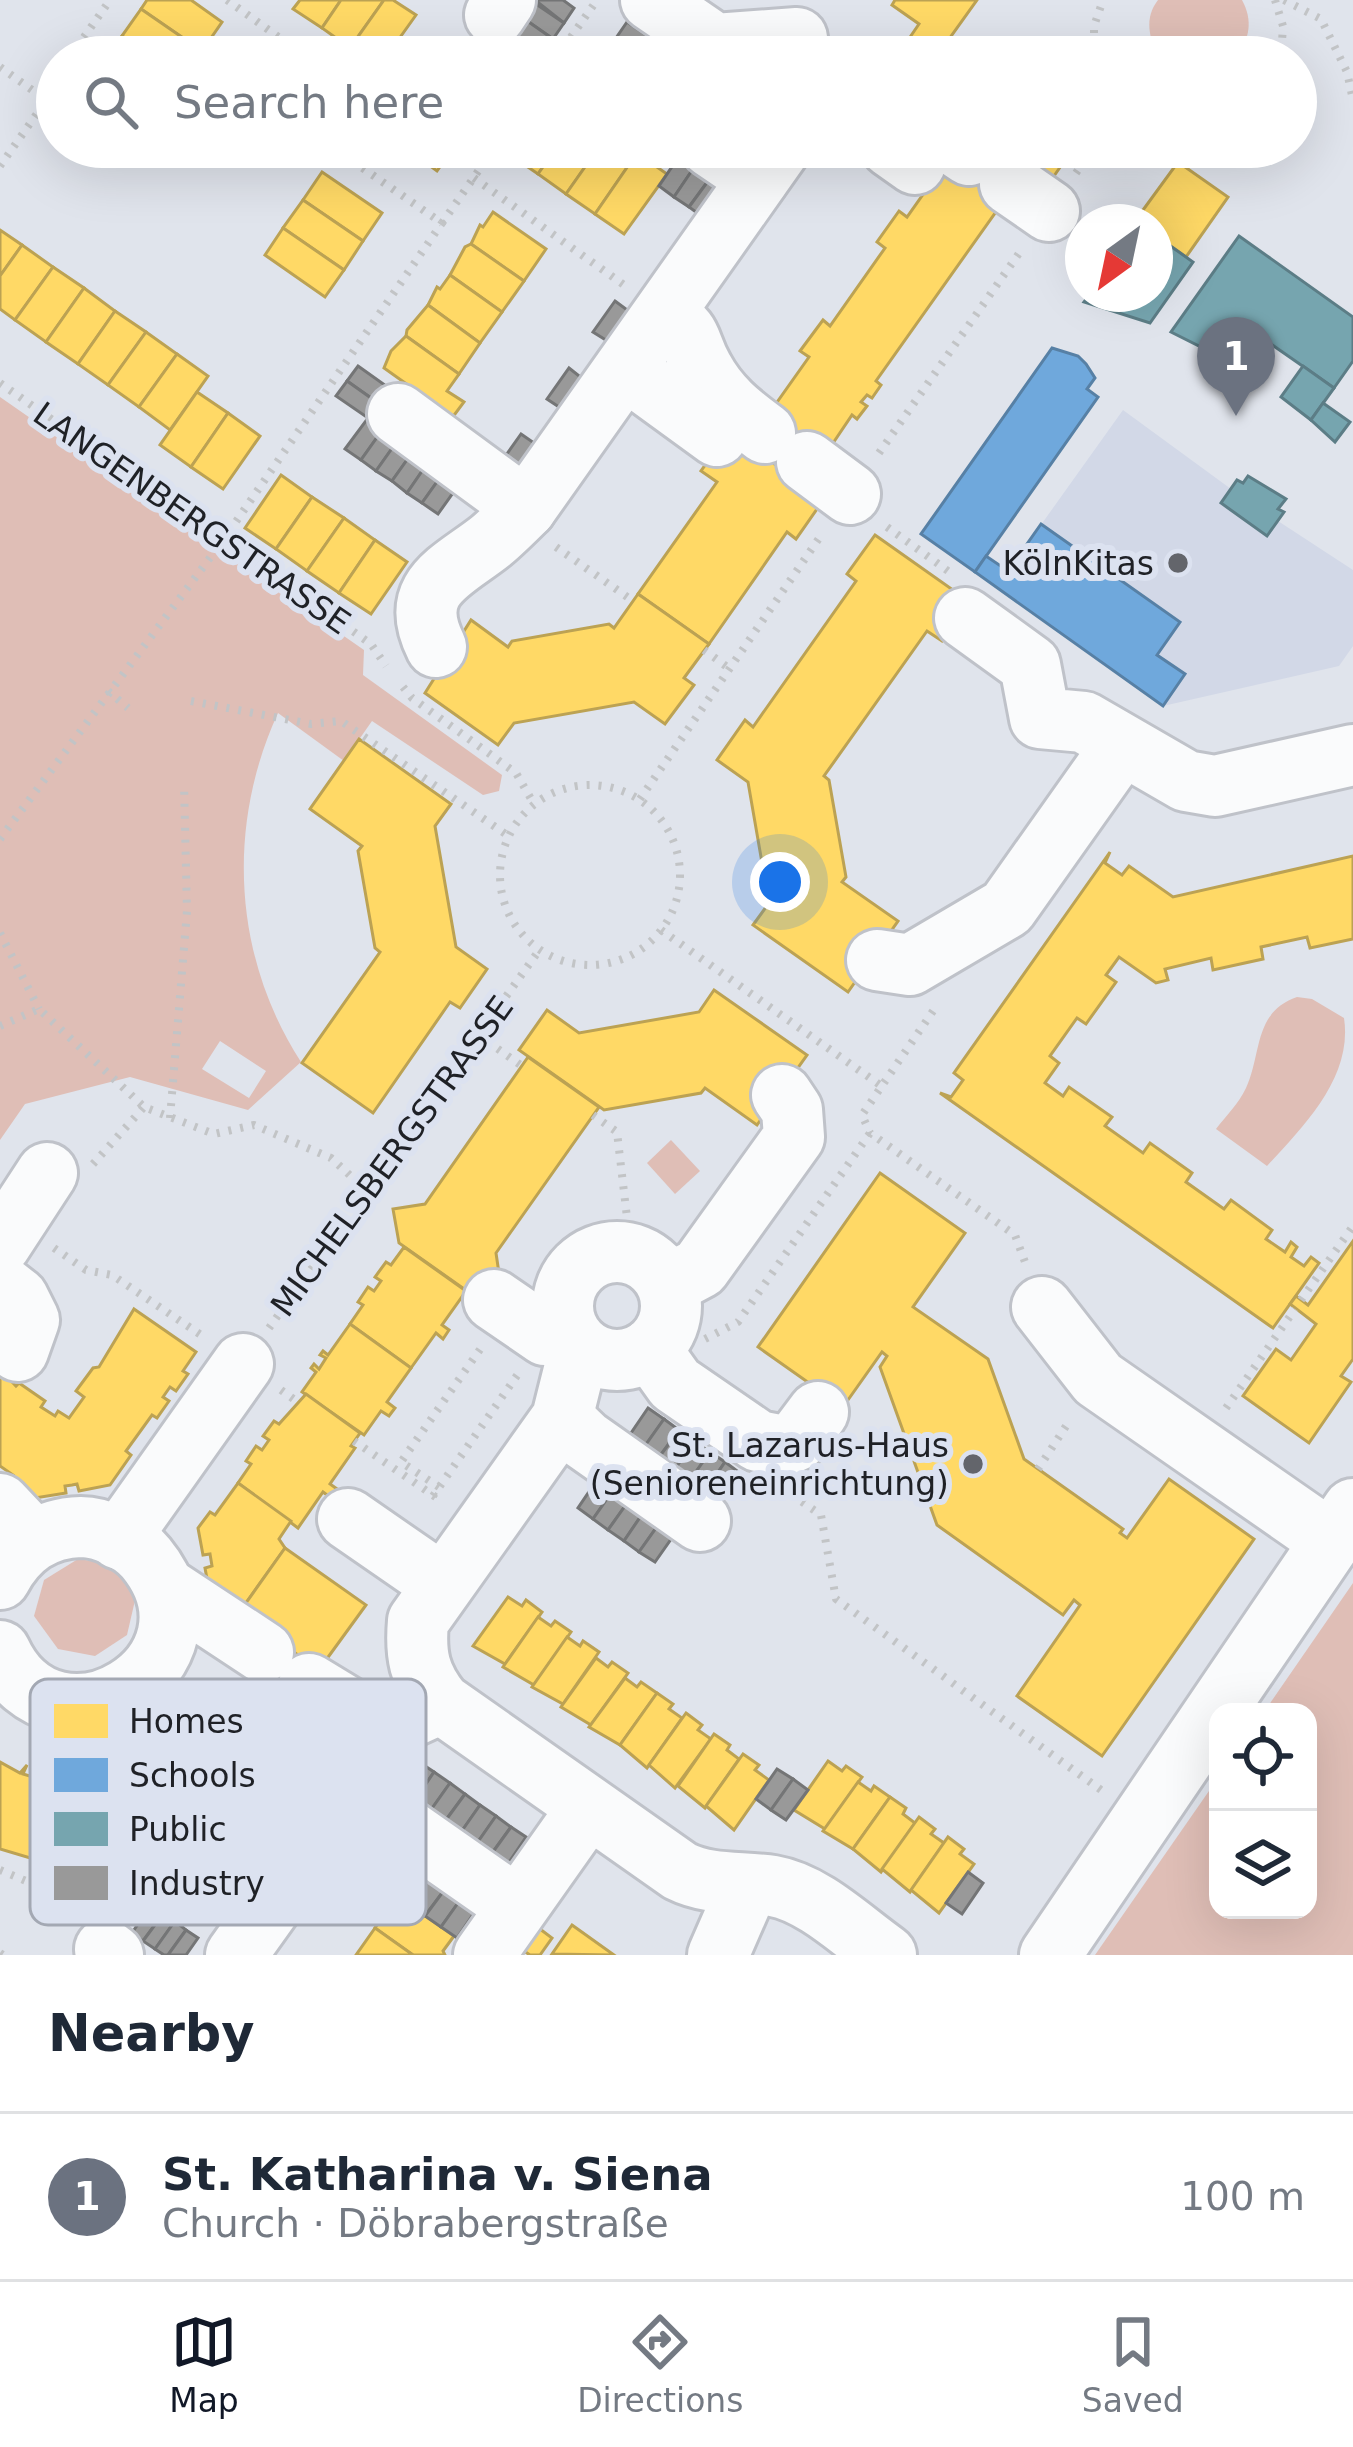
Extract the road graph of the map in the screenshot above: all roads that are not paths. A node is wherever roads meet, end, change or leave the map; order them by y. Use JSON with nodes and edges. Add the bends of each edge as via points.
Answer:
{"nodes":[{"id":1,"x":651,"y":0,"type":"edge"},
{"id":2,"x":703,"y":36,"type":"edge"},
{"id":3,"x":745,"y":168,"type":"edge"},
{"id":4,"x":675,"y":299,"type":"junction"},
{"id":5,"x":625,"y":369,"type":"junction"},
{"id":6,"x":398,"y":414,"type":"dead end"},
{"id":7,"x":521,"y":513,"type":"junction"},
{"id":8,"x":965,"y":618,"type":"dead end"},
{"id":9,"x":436,"y":646,"type":"dead end"},
{"id":10,"x":1121,"y":747,"type":"junction"},
{"id":11,"x":1353,"y":755,"type":"edge"},
{"id":12,"x":877,"y":960,"type":"dead end"},
{"id":13,"x":782,"y":1095,"type":"dead end"},
{"id":14,"x":649,"y":1269,"type":"junction"},
{"id":15,"x":0,"y":1284,"type":"edge"},
{"id":16,"x":1042,"y":1307,"type":"road end"},
{"id":17,"x":536,"y":1329,"type":"junction"},
{"id":18,"x":18,"y":1352,"type":"dead end"},
{"id":19,"x":243,"y":1364,"type":"road end"},
{"id":20,"x":662,"y":1366,"type":"junction"},
{"id":21,"x":818,"y":1412,"type":"dead end"},
{"id":22,"x":562,"y":1418,"type":"junction"},
{"id":23,"x":349,"y":1519,"type":"dead end"},
{"id":24,"x":700,"y":1521,"type":"dead end"},
{"id":25,"x":1342,"y":1525,"type":"edge"},
{"id":26,"x":119,"y":1539,"type":"junction"},
{"id":27,"x":11,"y":1541,"type":"edge"},
{"id":28,"x":442,"y":1585,"type":"junction"},
{"id":29,"x":166,"y":1588,"type":"junction"},
{"id":30,"x":0,"y":1651,"type":"edge"},
{"id":31,"x":144,"y":1679,"type":"edge"},
{"id":32,"x":314,"y":1679,"type":"edge"},
{"id":33,"x":424,"y":1679,"type":"edge"},
{"id":34,"x":30,"y":1688,"type":"edge"},
{"id":35,"x":426,"y":1724,"type":"edge"},
{"id":36,"x":588,"y":1808,"type":"junction"},
{"id":37,"x":426,"y":1843,"type":"edge"},
{"id":38,"x":749,"y":1884,"type":"junction"},
{"id":39,"x":495,"y":1891,"type":"dead end"},
{"id":40,"x":257,"y":1925,"type":"edge"},
{"id":41,"x":236,"y":1955,"type":"edge"},
{"id":42,"x":484,"y":1955,"type":"edge"},
{"id":43,"x":718,"y":1955,"type":"edge"},
{"id":44,"x":886,"y":1955,"type":"edge"},
{"id":45,"x":1050,"y":1955,"type":"edge"}],
"edges":[{"from":1,"to":2,"type":"street"},
{"from":3,"to":4,"type":"street"},
{"from":4,"to":5,"type":"street"},
{"from":4,"to":5,"type":"street","via":[[702,368],[729,407],[778,443]]},
{"from":5,"to":7,"type":"street"},
{"from":6,"to":7,"type":"street"},
{"from":7,"to":9,"type":"street","via":[[432,590],[427,621]]},
{"from":8,"to":10,"type":"street","via":[[1030,665],[1040,718],[1084,722]]},
{"from":10,"to":11,"type":"street","via":[[1186,781],[1216,786]]},
{"from":10,"to":12,"type":"street","via":[[1007,908],[910,965]]},
{"from":13,"to":14,"type":"street","via":[[794,1137],[700,1268]]},
{"from":14,"to":17,"type":"street","via":[[604,1253],[586,1261],[564,1293],[563,1311]]},
{"from":14,"to":20,"type":"street","via":[[672,1303]]},
{"from":15,"to":18,"type":"street","via":[[29,1319]]},
{"from":16,"to":25,"type":"street","via":[[1098,1379],[1198,1449]]},
{"from":17,"to":20,"type":"street","via":[[596,1356]]},
{"from":17,"to":22,"type":"street"},
{"from":19,"to":26,"type":"street"},
{"from":20,"to":21,"type":"street","via":[[758,1441],[797,1440]]},
{"from":22,"to":24,"type":"street"},
{"from":22,"to":28,"type":"street"},
{"from":23,"to":28,"type":"street"},
{"from":25,"to":45,"type":"street"},
{"from":26,"to":27,"type":"street","via":[[93,1527]]},
{"from":26,"to":29,"type":"street","via":[[138,1549]]},
{"from":28,"to":33,"type":"street","via":[[418,1621]]},
{"from":29,"to":31,"type":"street","via":[[167,1635]]},
{"from":29,"to":32,"type":"street"},
{"from":30,"to":34,"type":"street"},
{"from":35,"to":36,"type":"street"},
{"from":36,"to":38,"type":"street","via":[[700,1881]]},
{"from":36,"to":42,"type":"street"},
{"from":37,"to":39,"type":"street"},
{"from":38,"to":43,"type":"street"},
{"from":38,"to":44,"type":"street","via":[[808,1900]]},
{"from":40,"to":41,"type":"street"}]}
